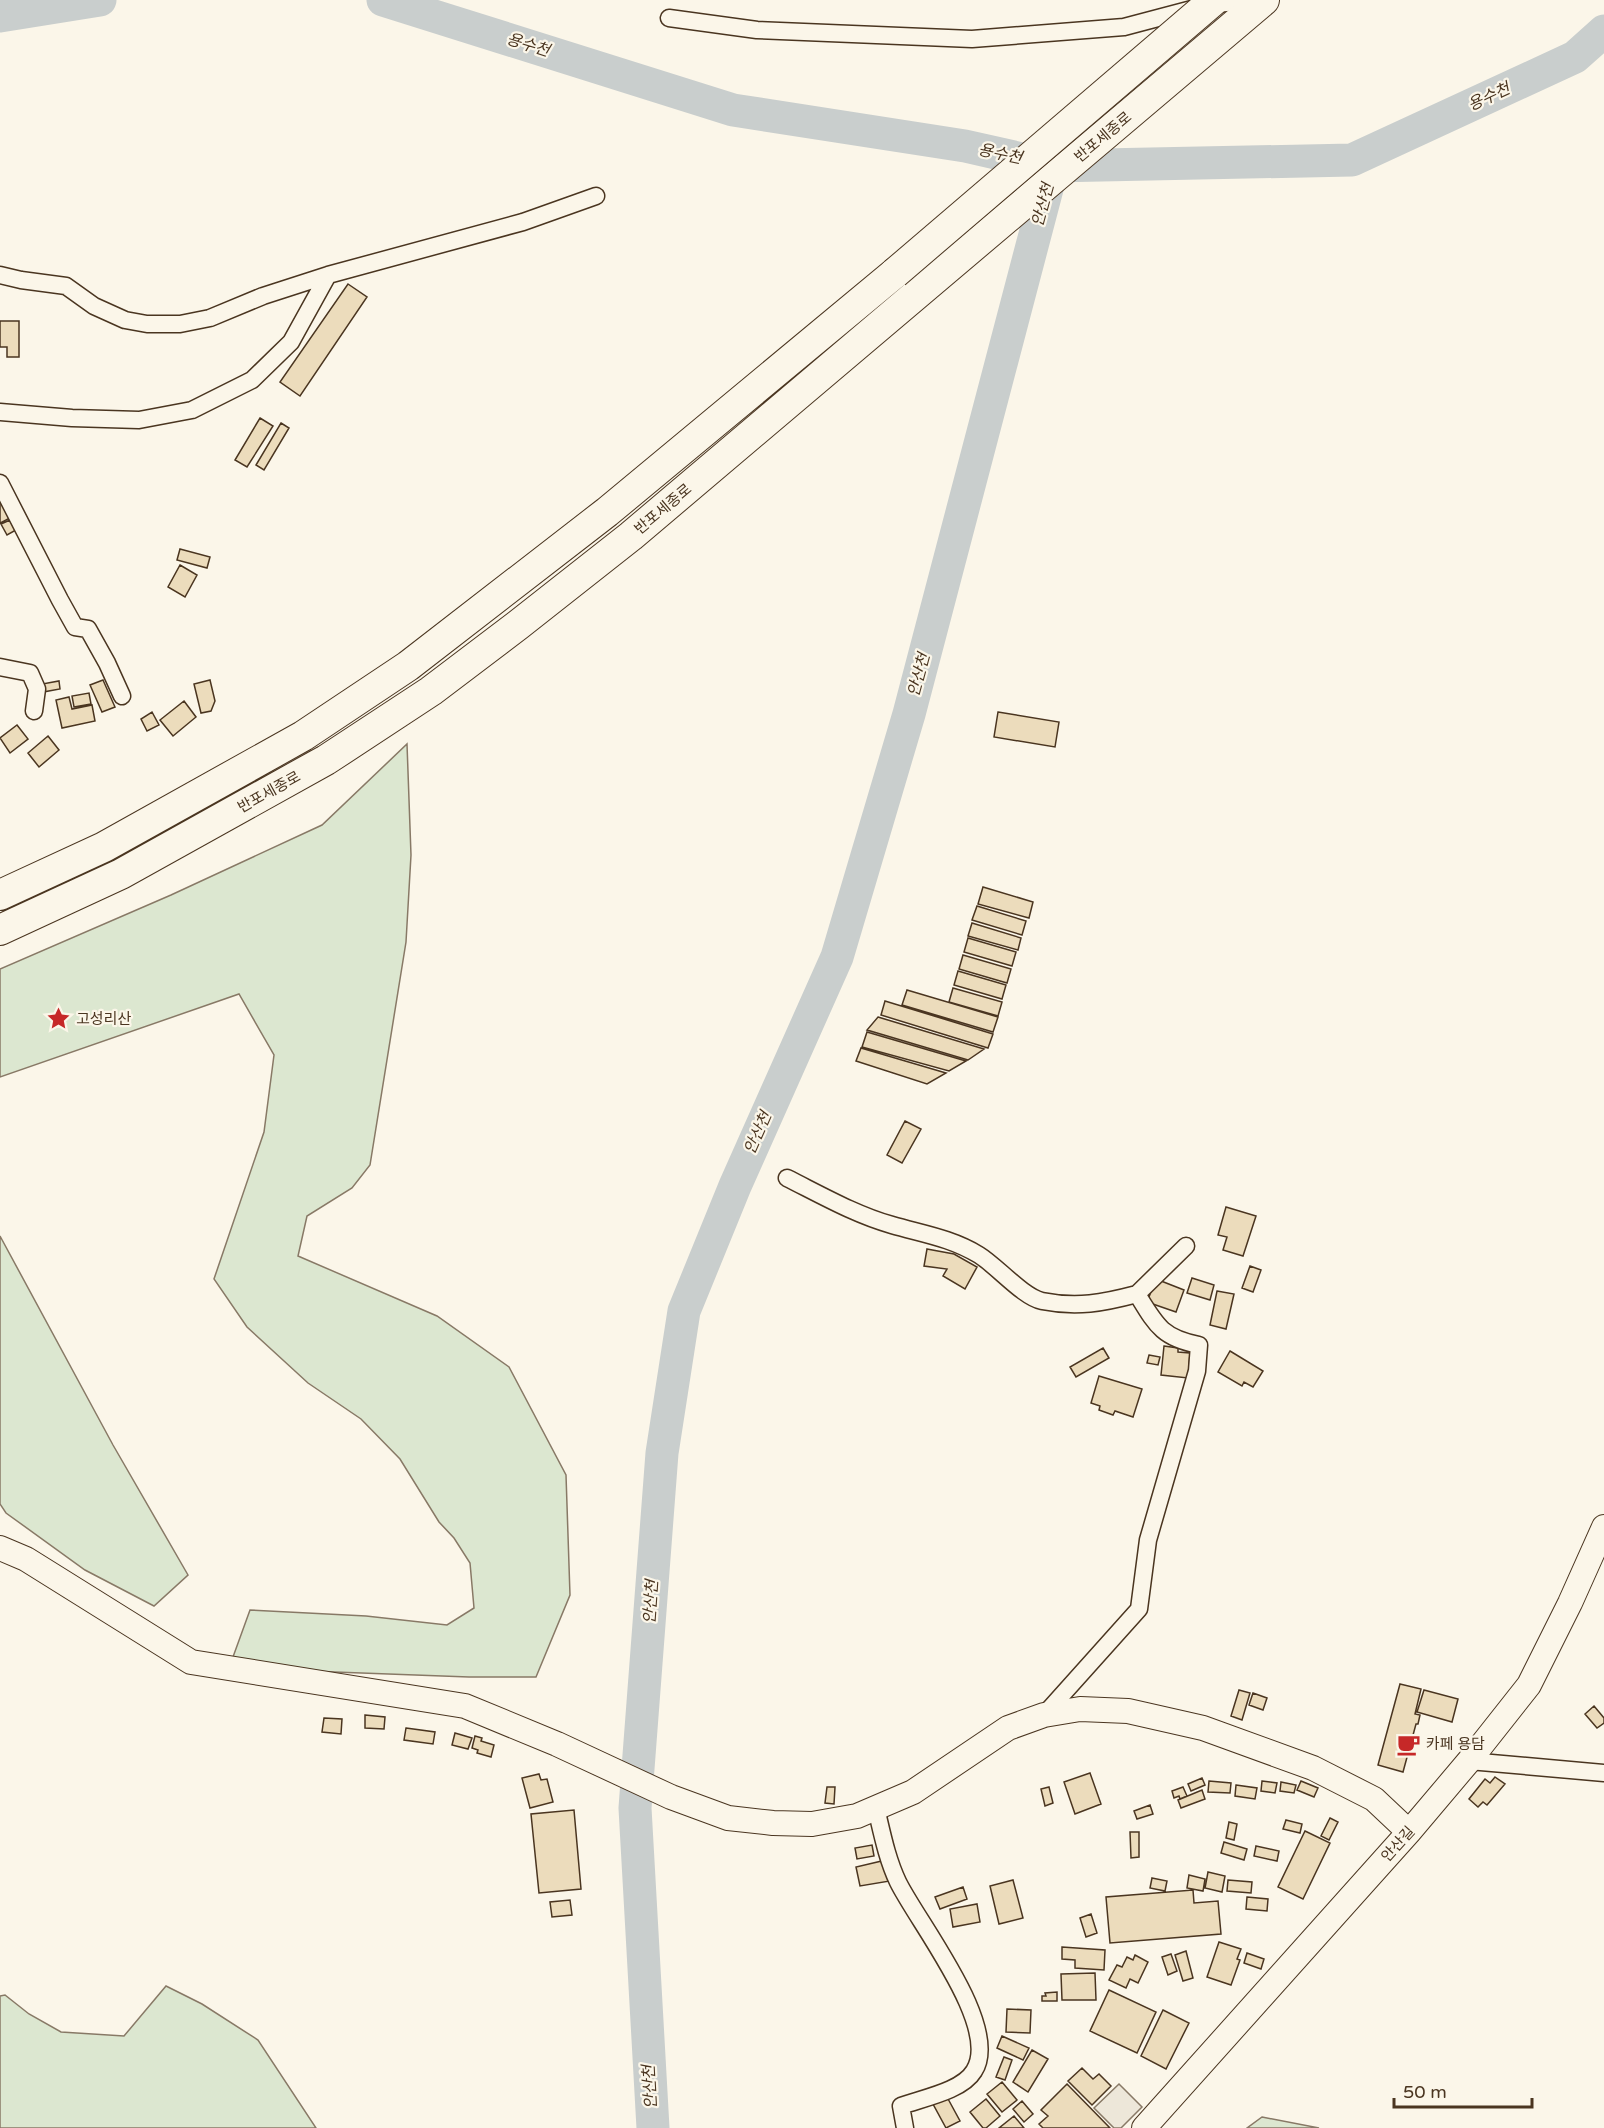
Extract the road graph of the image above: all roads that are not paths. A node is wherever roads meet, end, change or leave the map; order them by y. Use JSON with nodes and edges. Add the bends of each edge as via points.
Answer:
{"nodes":[{"id":1,"x":1214,"y":0,"type":"edge"},
{"id":2,"x":1255,"y":0,"type":"edge"},
{"id":3,"x":1264,"y":0,"type":"edge"},
{"id":4,"x":669,"y":18,"type":"dead end"},
{"id":5,"x":596,"y":196,"type":"dead end"},
{"id":6,"x":0,"y":275,"type":"edge"},
{"id":7,"x":328,"y":275,"type":"junction"},
{"id":8,"x":0,"y":412,"type":"edge"},
{"id":9,"x":0,"y":483,"type":"edge"},
{"id":10,"x":0,"y":667,"type":"edge"},
{"id":11,"x":122,"y":696,"type":"dead end"},
{"id":12,"x":34,"y":711,"type":"dead end"},
{"id":13,"x":0,"y":895,"type":"edge"},
{"id":14,"x":0,"y":930,"type":"edge"},
{"id":15,"x":787,"y":1178,"type":"dead end"},
{"id":16,"x":1186,"y":1246,"type":"dead end"},
{"id":17,"x":1137,"y":1294,"type":"junction"},
{"id":18,"x":1604,"y":1527,"type":"edge"},
{"id":19,"x":0,"y":1548,"type":"edge"},
{"id":20,"x":1044,"y":1715,"type":"junction"},
{"id":21,"x":1469,"y":1761,"type":"junction"},
{"id":22,"x":1604,"y":1773,"type":"edge"},
{"id":23,"x":876,"y":1808,"type":"junction"},
{"id":24,"x":1409,"y":1832,"type":"junction"},
{"id":25,"x":905,"y":2128,"type":"edge"},
{"id":26,"x":1144,"y":2128,"type":"edge"}],
"edges":[{"from":1,"to":13,"type":"highway","name":"반포세종로","bridge":true,"via":[[895,273],[607,512],[408,666],[303,736],[104,847]]},
{"from":2,"to":4,"type":"street","via":[[1207,5],[1125,27],[972,39],[757,30]]},
{"from":3,"to":14,"type":"highway","name":"반포세종로","via":[[631,536],[431,690],[275,789],[121,874]]},
{"from":5,"to":7,"type":"street","via":[[523,222]]},
{"from":6,"to":7,"type":"street","via":[[66,286],[94,306],[125,320],[180,324],[210,318]]},
{"from":7,"to":8,"type":"street","via":[[291,342],[252,380],[192,410],[140,420]]},
{"from":9,"to":11,"type":"street","via":[[75,627],[88,629]]},
{"from":10,"to":12,"type":"street","via":[[30,673],[37,689]]},
{"from":15,"to":17,"type":"street","via":[[891,1225],[932,1234],[969,1249],[1038,1300],[1070,1305],[1101,1303]]},
{"from":16,"to":17,"type":"street"},
{"from":17,"to":20,"type":"street","via":[[1166,1334],[1200,1345],[1197,1371],[1148,1540],[1139,1609]]},
{"from":18,"to":21,"type":"street","name":"안산길","via":[[1529,1685]]},
{"from":19,"to":23,"type":"street","via":[[26,1559],[191,1662],[465,1706],[671,1797],[728,1818],[812,1824],[857,1816]]},
{"from":20,"to":23,"type":"street","via":[[1008,1728],[913,1792]]},
{"from":20,"to":24,"type":"street","via":[[1080,1709],[1128,1711],[1203,1728],[1313,1768],[1374,1799]]},
{"from":21,"to":22,"type":"street"},
{"from":21,"to":24,"type":"street","name":"안산길"},
{"from":23,"to":25,"type":"street","via":[[886,1853],[899,1883],[963,1993],[977,2028],[981,2054],[974,2072],[957,2087],[901,2106]]},
{"from":24,"to":26,"type":"street","name":"안산길"}]}
